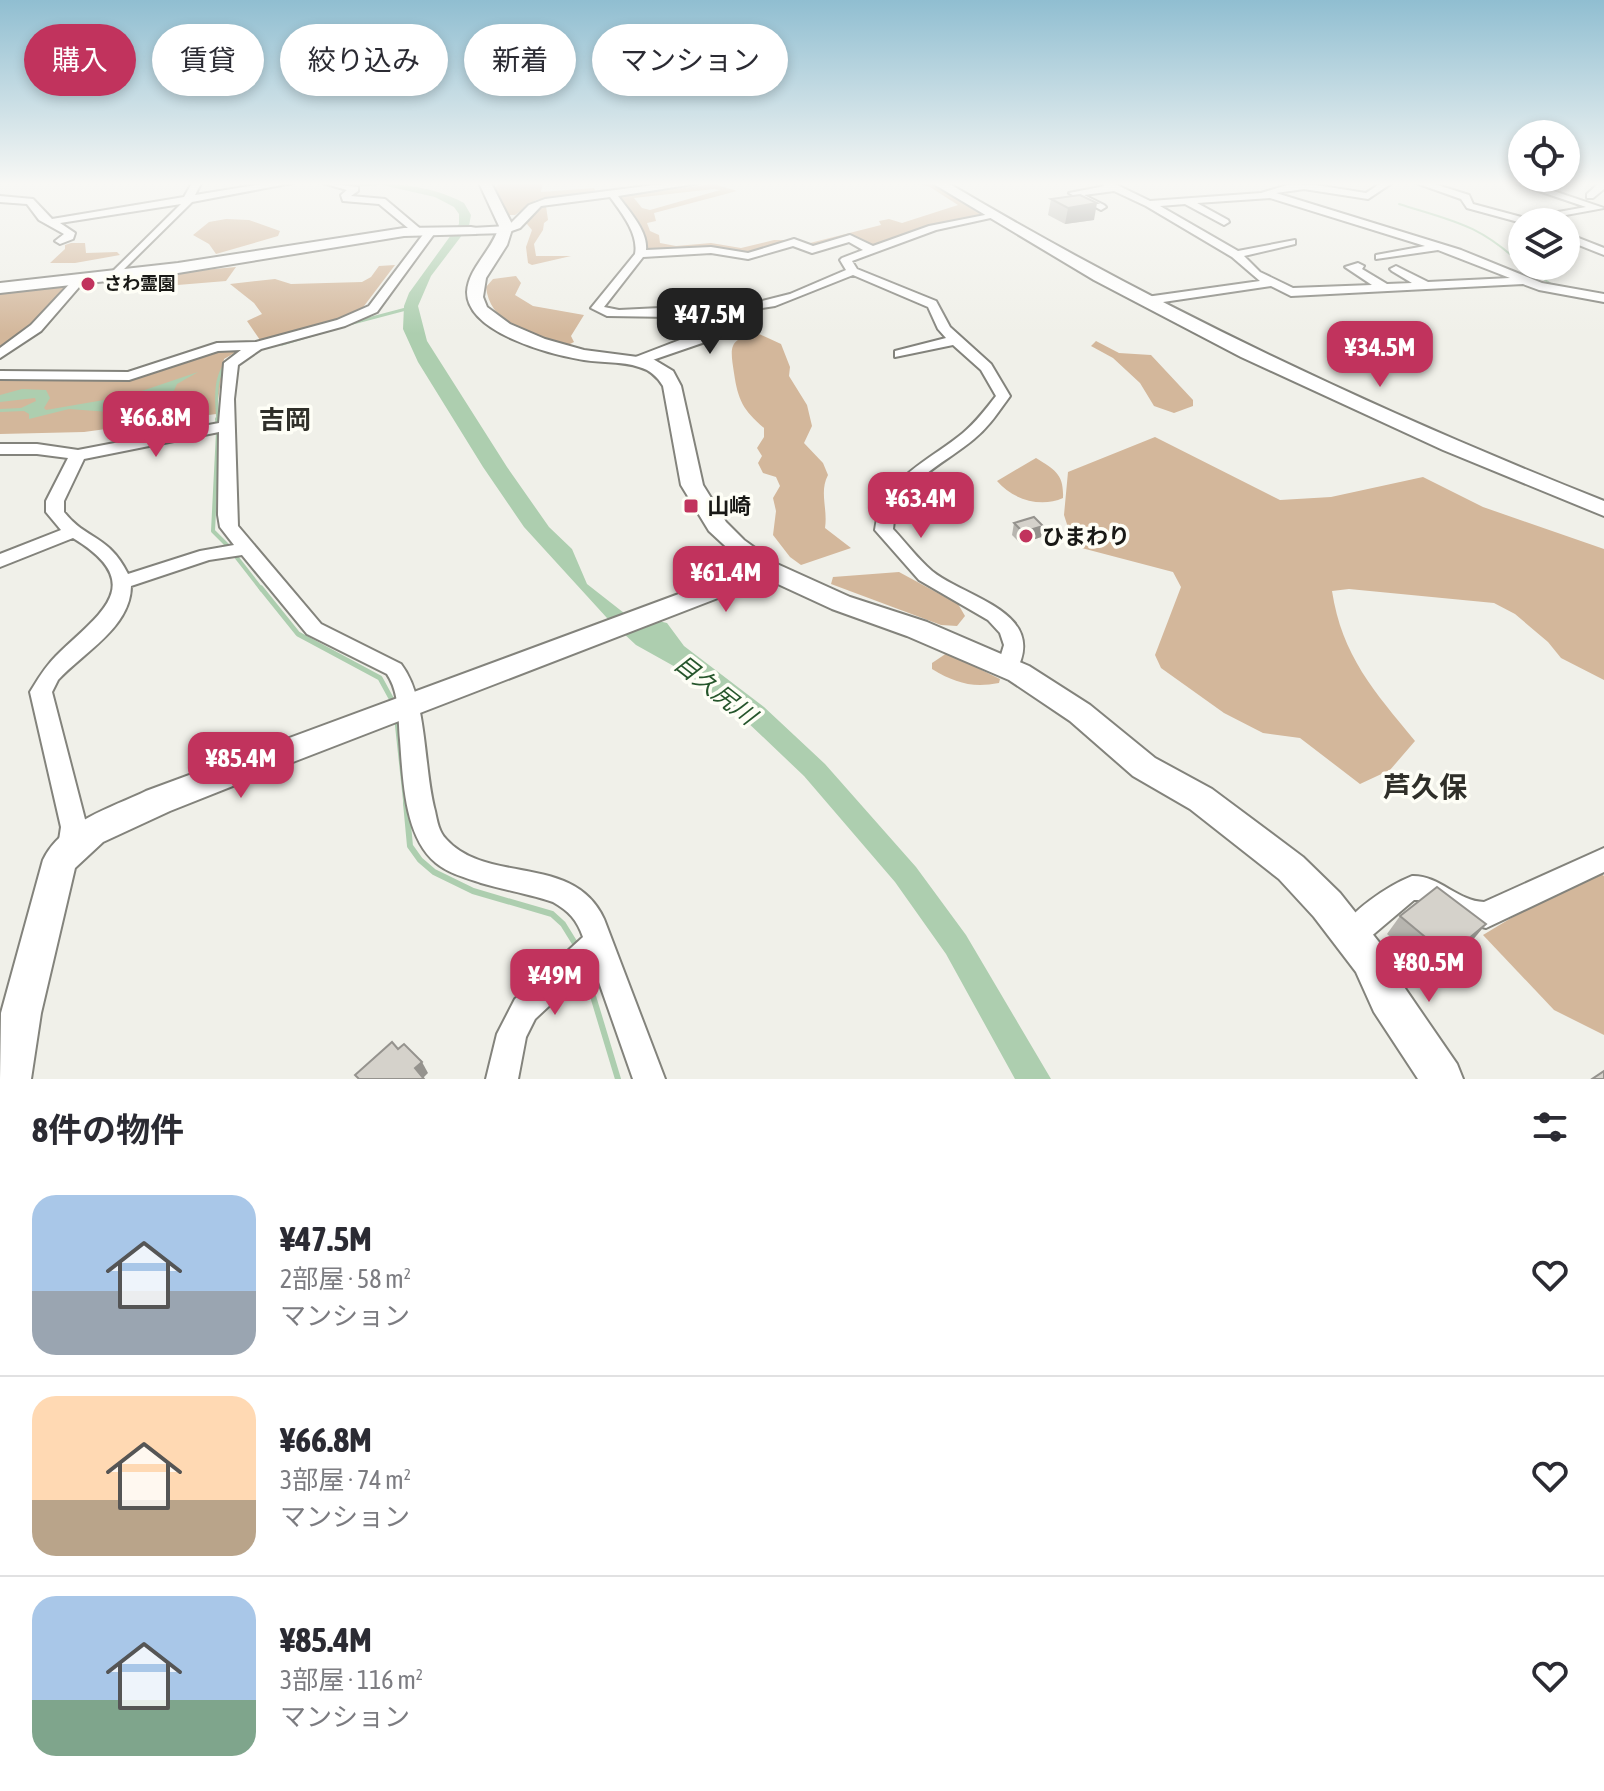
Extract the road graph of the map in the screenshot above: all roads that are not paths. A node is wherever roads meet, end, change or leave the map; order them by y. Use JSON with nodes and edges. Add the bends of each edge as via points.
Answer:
{"nodes":[{"id":1,"x":70,"y":233,"type":"edge"},
{"id":2,"x":156,"y":233,"type":"edge"},
{"id":3,"x":413,"y":233,"type":"edge"},
{"id":4,"x":427,"y":233,"type":"edge"},
{"id":5,"x":504,"y":233,"type":"edge"},
{"id":6,"x":638,"y":233,"type":"edge"},
{"id":7,"x":917,"y":233,"type":"edge"},
{"id":8,"x":1023,"y":233,"type":"edge"},
{"id":9,"x":1199,"y":233,"type":"edge"},
{"id":10,"x":1395,"y":233,"type":"edge"},
{"id":11,"x":1434,"y":233,"type":"edge"},
{"id":12,"x":1414,"y":239,"type":"junction"},
{"id":13,"x":60,"y":241,"type":"dead end"},
{"id":14,"x":1291,"y":242,"type":"dead end"},
{"id":15,"x":1604,"y":242,"type":"edge"},
{"id":16,"x":1580,"y":243,"type":"joint"},
{"id":17,"x":1437,"y":246,"type":"junction"},
{"id":18,"x":870,"y":249,"type":"junction"},
{"id":19,"x":1604,"y":252,"type":"edge"},
{"id":20,"x":640,"y":254,"type":"junction"},
{"id":21,"x":1236,"y":255,"type":"junction"},
{"id":22,"x":1358,"y":266,"type":"dead end"},
{"id":23,"x":853,"y":271,"type":"junction"},
{"id":24,"x":115,"y":275,"type":"junction"},
{"id":25,"x":80,"y":279,"type":"junction"},
{"id":26,"x":1522,"y":281,"type":"junction"},
{"id":27,"x":1269,"y":283,"type":"junction"},
{"id":28,"x":1427,"y":286,"type":"junction"},
{"id":29,"x":1384,"y":287,"type":"junction"},
{"id":30,"x":0,"y":288,"type":"edge"},
{"id":31,"x":1604,"y":298,"type":"edge"},
{"id":32,"x":1143,"y":301,"type":"junction"},
{"id":33,"x":689,"y":319,"type":"junction"},
{"id":34,"x":956,"y":340,"type":"junction"},
{"id":35,"x":256,"y":346,"type":"junction"},
{"id":36,"x":0,"y":354,"type":"edge"},
{"id":37,"x":900,"y":354,"type":"dead end"},
{"id":38,"x":638,"y":361,"type":"junction"},
{"id":39,"x":0,"y":375,"type":"edge"},
{"id":40,"x":226,"y":426,"type":"junction"},
{"id":41,"x":0,"y":449,"type":"edge"},
{"id":42,"x":78,"y":455,"type":"junction"},
{"id":43,"x":1604,"y":509,"type":"edge"},
{"id":44,"x":72,"y":532,"type":"junction"},
{"id":45,"x":248,"y":548,"type":"junction"},
{"id":46,"x":0,"y":561,"type":"edge"},
{"id":47,"x":768,"y":570,"type":"junction"},
{"id":48,"x":122,"y":582,"type":"junction"},
{"id":49,"x":1008,"y":668,"type":"junction"},
{"id":50,"x":409,"y":704,"type":"junction"},
{"id":51,"x":71,"y":847,"type":"junction"},
{"id":52,"x":1604,"y":859,"type":"edge"},
{"id":53,"x":1352,"y":935,"type":"junction"},
{"id":54,"x":597,"y":942,"type":"junction"},
{"id":55,"x":10,"y":1079,"type":"edge"},
{"id":56,"x":502,"y":1079,"type":"edge"},
{"id":57,"x":649,"y":1079,"type":"edge"},
{"id":58,"x":1442,"y":1079,"type":"edge"}],
"edges":[{"from":1,"to":13,"type":"street"},
{"from":2,"to":24,"type":"street"},
{"from":3,"to":24,"type":"street"},
{"from":4,"to":35,"type":"street","via":[[373,309]]},
{"from":5,"to":38,"type":"street","via":[[478,276],[479,310],[497,325],[559,349]]},
{"from":6,"to":20,"type":"street"},
{"from":7,"to":18,"type":"street"},
{"from":8,"to":32,"type":"street"},
{"from":9,"to":21,"type":"street"},
{"from":10,"to":12,"type":"street"},
{"from":11,"to":12,"type":"street"},
{"from":12,"to":17,"type":"street"},
{"from":14,"to":21,"type":"street"},
{"from":15,"to":16,"type":"street"},
{"from":16,"to":19,"type":"street"},
{"from":17,"to":26,"type":"street"},
{"from":17,"to":28,"type":"street","via":[[1384,260]]},
{"from":18,"to":20,"type":"street","via":[[850,238],[812,250],[794,242],[748,256],[711,250]]},
{"from":18,"to":23,"type":"street","via":[[846,260]]},
{"from":20,"to":33,"type":"street","via":[[597,308],[613,313],[655,309]]},
{"from":21,"to":27,"type":"street"},
{"from":22,"to":29,"type":"street","via":[[1351,267]]},
{"from":23,"to":33,"type":"street","via":[[781,301],[718,307]]},
{"from":23,"to":34,"type":"street","via":[[932,304]]},
{"from":24,"to":25,"type":"street"},
{"from":25,"to":30,"type":"street"},
{"from":25,"to":36,"type":"street","via":[[36,328]]},
{"from":26,"to":28,"type":"street"},
{"from":26,"to":31,"type":"street"},
{"from":27,"to":29,"type":"street","via":[[1291,292]]},
{"from":27,"to":32,"type":"street"},
{"from":28,"to":29,"type":"street"},
{"from":32,"to":43,"type":"street","via":[[1300,377]]},
{"from":33,"to":38,"type":"street","via":[[706,336]]},
{"from":34,"to":37,"type":"street"},
{"from":34,"to":49,"type":"street","via":[[997,377],[1003,396],[966,439],[917,470],[886,512],[884,530],[926,576],[1002,622],[1014,645]]},
{"from":35,"to":39,"type":"street","via":[[217,347],[129,376]]},
{"from":35,"to":40,"type":"street","via":[[231,363]]},
{"from":38,"to":47,"type":"street","via":[[669,377],[686,465],[706,510],[735,545]]},
{"from":40,"to":42,"type":"street"},
{"from":40,"to":45,"type":"street","via":[[229,527]]},
{"from":41,"to":42,"type":"street"},
{"from":42,"to":44,"type":"street","via":[[55,501],[55,512]]},
{"from":44,"to":46,"type":"street"},
{"from":44,"to":48,"type":"street","via":[[98,545]]},
{"from":45,"to":48,"type":"street","via":[[206,555]]},
{"from":45,"to":50,"type":"street","via":[[314,629],[394,669]]},
{"from":47,"to":49,"type":"street"},
{"from":47,"to":50,"type":"street"},
{"from":48,"to":51,"type":"street","via":[[121,606],[55,667],[41,692],[74,827]]},
{"from":49,"to":53,"type":"street","via":[[1060,698],[1122,752],[1201,799],[1291,868]]},
{"from":50,"to":51,"type":"street","via":[[158,801]]},
{"from":50,"to":54,"type":"street","via":[[424,820],[435,847],[466,866],[577,901]]},
{"from":51,"to":55,"type":"street","via":[[60,860],[51,889]]},
{"from":52,"to":53,"type":"street","via":[[1486,915],[1472,916],[1424,888],[1410,888]]},
{"from":53,"to":58,"type":"street"},
{"from":54,"to":56,"type":"street","via":[[525,1009],[512,1034]]},
{"from":54,"to":57,"type":"street"}]}
